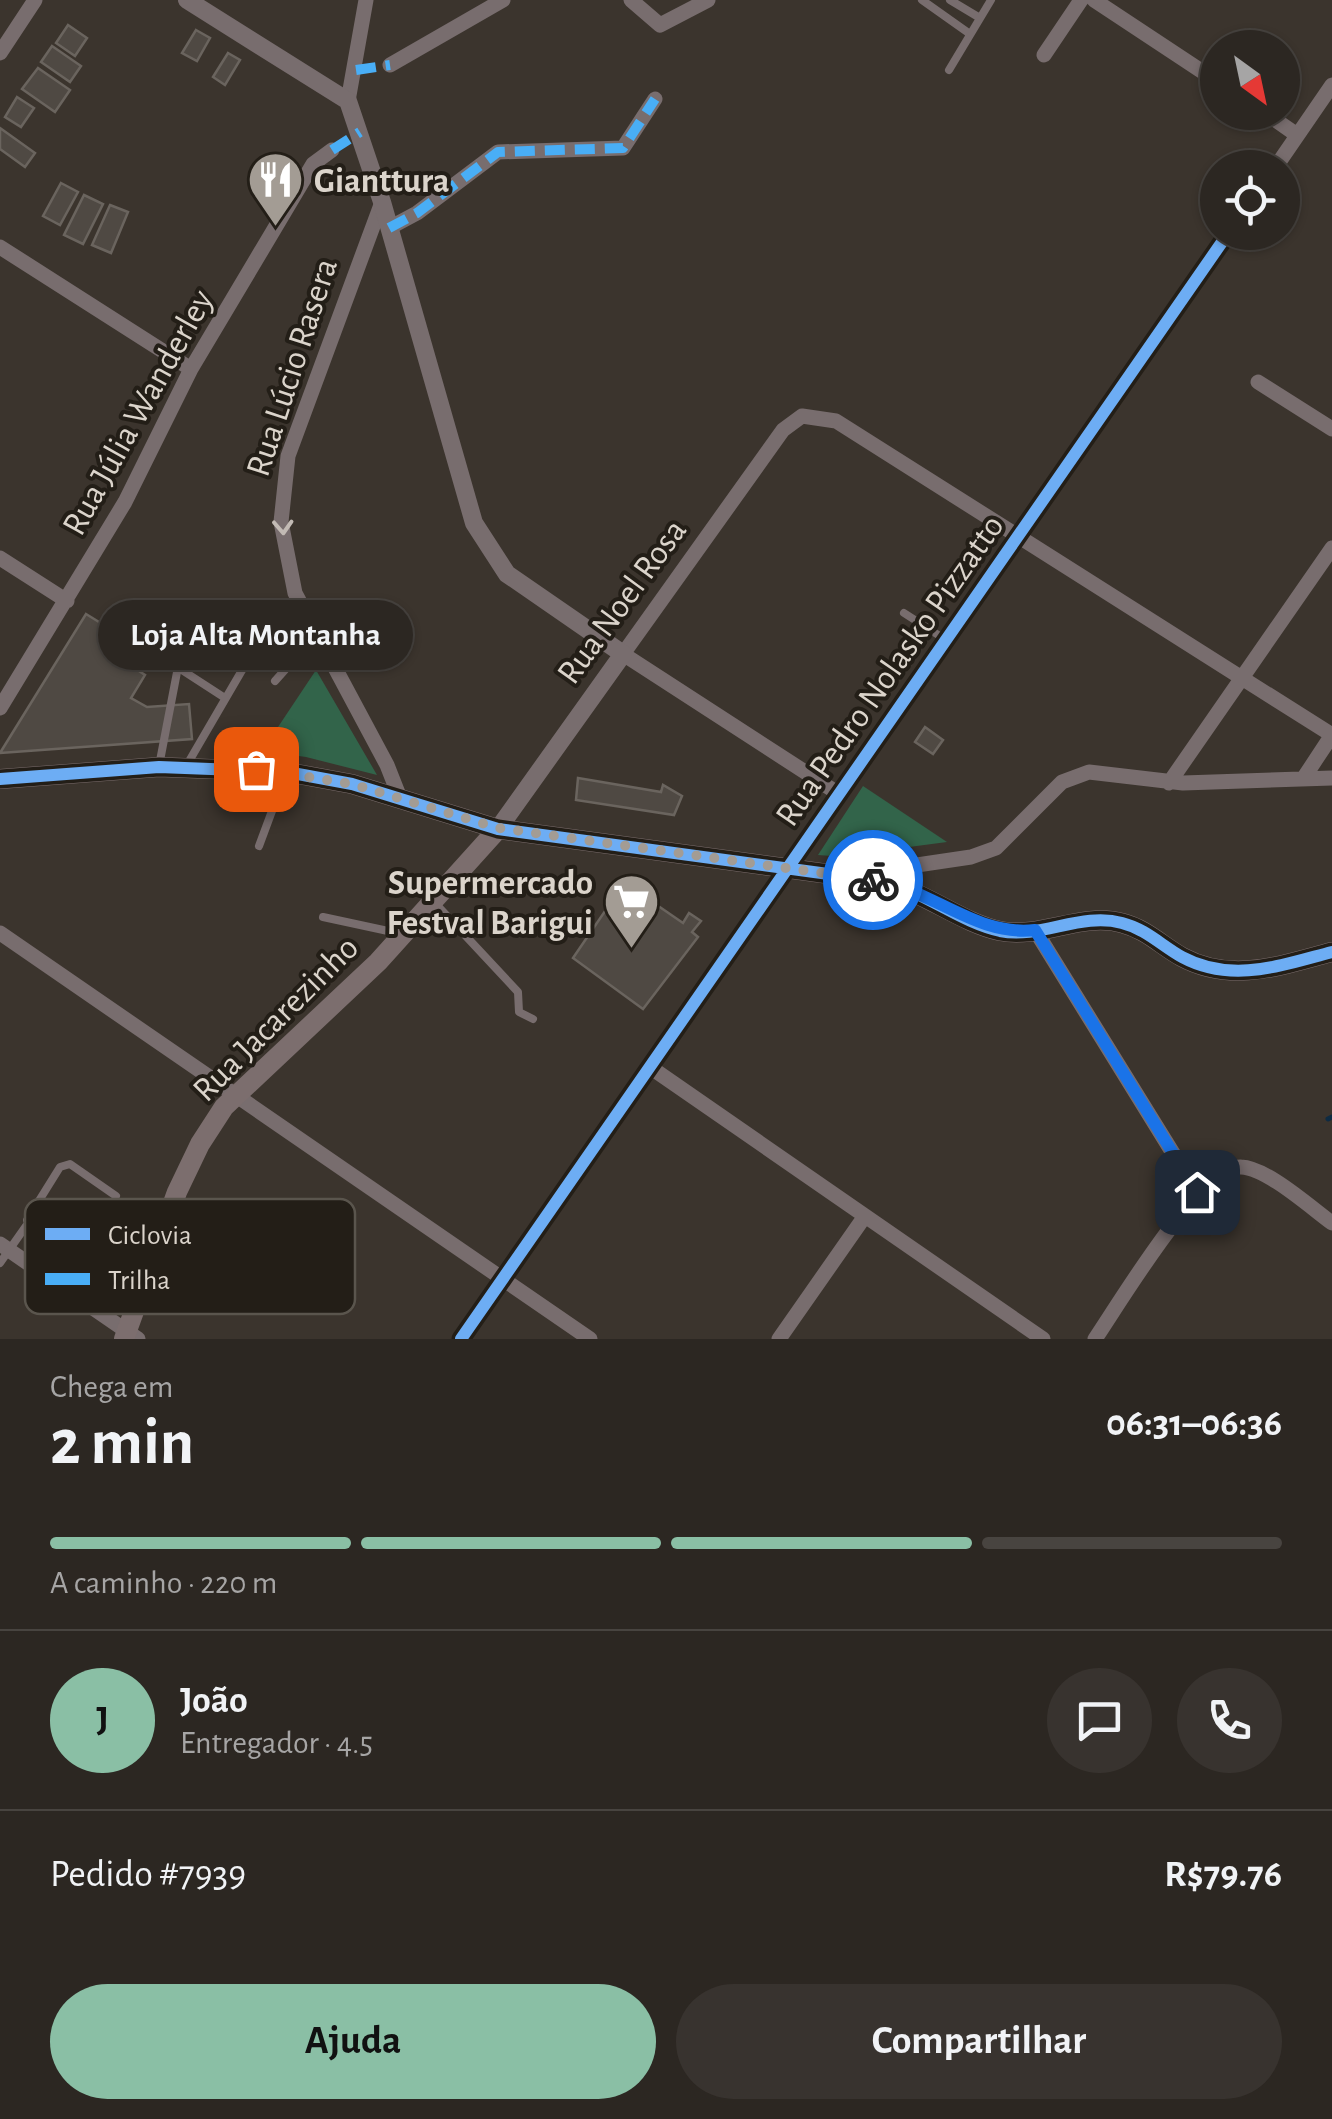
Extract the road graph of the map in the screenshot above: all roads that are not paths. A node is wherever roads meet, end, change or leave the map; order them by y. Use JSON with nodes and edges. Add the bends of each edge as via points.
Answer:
{"nodes":[{"id":1,"x":187,"y":0,"type":"edge"},
{"id":2,"x":366,"y":0,"type":"edge"},
{"id":3,"x":503,"y":0,"type":"edge"},
{"id":4,"x":631,"y":0,"type":"edge"},
{"id":5,"x":708,"y":0,"type":"edge"},
{"id":6,"x":922,"y":0,"type":"edge"},
{"id":7,"x":950,"y":0,"type":"edge"},
{"id":8,"x":990,"y":0,"type":"edge"},
{"id":9,"x":1081,"y":0,"type":"edge"},
{"id":10,"x":1094,"y":0,"type":"edge"},
{"id":11,"x":31,"y":2,"type":"edge"},
{"id":12,"x":980,"y":18,"type":"junction"},
{"id":13,"x":970,"y":34,"type":"junction"},
{"id":14,"x":0,"y":53,"type":"edge"},
{"id":15,"x":1044,"y":54,"type":"dead end"},
{"id":16,"x":390,"y":65,"type":"dead end"},
{"id":17,"x":948,"y":70,"type":"dead end"},
{"id":18,"x":1200,"y":70,"type":"edge"},
{"id":19,"x":1332,"y":85,"type":"edge"},
{"id":20,"x":655,"y":99,"type":"dead end"},
{"id":21,"x":348,"y":101,"type":"junction"},
{"id":22,"x":1290,"y":130,"type":"edge"},
{"id":23,"x":1297,"y":135,"type":"junction"},
{"id":24,"x":332,"y":150,"type":"dead end"},
{"id":25,"x":1287,"y":150,"type":"edge"},
{"id":26,"x":382,"y":202,"type":"junction"},
{"id":27,"x":389,"y":228,"type":"junction"},
{"id":28,"x":0,"y":247,"type":"edge"},
{"id":29,"x":1217,"y":250,"type":"edge"},
{"id":30,"x":191,"y":370,"type":"junction"},
{"id":31,"x":1258,"y":382,"type":"dead end"},
{"id":32,"x":1332,"y":430,"type":"edge"},
{"id":33,"x":1018,"y":537,"type":"junction"},
{"id":34,"x":1332,"y":548,"type":"edge"},
{"id":35,"x":0,"y":558,"type":"edge"},
{"id":36,"x":66,"y":601,"type":"junction"},
{"id":37,"x":904,"y":613,"type":"dead end"},
{"id":38,"x":114,"y":626,"type":"dead end"},
{"id":39,"x":266,"y":629,"type":"dead end"},
{"id":40,"x":316,"y":636,"type":"junction"},
{"id":41,"x":946,"y":640,"type":"junction"},
{"id":42,"x":623,"y":654,"type":"junction"},
{"id":43,"x":178,"y":668,"type":"junction"},
{"id":44,"x":1242,"y":678,"type":"junction"},
{"id":45,"x":275,"y":681,"type":"dead end"},
{"id":46,"x":225,"y":698,"type":"junction"},
{"id":47,"x":0,"y":708,"type":"edge"},
{"id":48,"x":1332,"y":735,"type":"edge"},
{"id":49,"x":186,"y":767,"type":"junction"},
{"id":50,"x":159,"y":768,"type":"junction"},
{"id":51,"x":287,"y":772,"type":"junction"},
{"id":52,"x":1332,"y":778,"type":"edge"},
{"id":53,"x":0,"y":779,"type":"edge"},
{"id":54,"x":1303,"y":779,"type":"junction"},
{"id":55,"x":1169,"y":782,"type":"junction"},
{"id":56,"x":839,"y":794,"type":"junction"},
{"id":57,"x":400,"y":798,"type":"junction"},
{"id":58,"x":498,"y":828,"type":"junction"},
{"id":59,"x":260,"y":846,"type":"dead end"},
{"id":60,"x":788,"y":868,"type":"junction"},
{"id":61,"x":880,"y":881,"type":"junction"},
{"id":62,"x":434,"y":902,"type":"junction"},
{"id":63,"x":323,"y":917,"type":"dead end"},
{"id":64,"x":1035,"y":930,"type":"junction"},
{"id":65,"x":0,"y":933,"type":"edge"},
{"id":66,"x":405,"y":934,"type":"junction"},
{"id":67,"x":1332,"y":952,"type":"edge"},
{"id":68,"x":533,"y":1019,"type":"dead end"},
{"id":69,"x":650,"y":1067,"type":"junction"},
{"id":70,"x":235,"y":1095,"type":"junction"},
{"id":71,"x":1197,"y":1192,"type":"junction"},
{"id":72,"x":116,"y":1196,"type":"dead end"},
{"id":73,"x":40,"y":1199,"type":"edge"},
{"id":74,"x":176,"y":1199,"type":"edge"},
{"id":75,"x":865,"y":1216,"type":"junction"},
{"id":76,"x":1332,"y":1222,"type":"edge"},
{"id":77,"x":25,"y":1227,"type":"edge"},
{"id":78,"x":3,"y":1252,"type":"edge"},
{"id":79,"x":25,"y":1264,"type":"edge"},
{"id":80,"x":502,"y":1279,"type":"junction"},
{"id":81,"x":99,"y":1314,"type":"edge"},
{"id":82,"x":130,"y":1337,"type":"edge"},
{"id":83,"x":461,"y":1339,"type":"edge"},
{"id":84,"x":590,"y":1339,"type":"edge"},
{"id":85,"x":779,"y":1339,"type":"edge"},
{"id":86,"x":1043,"y":1339,"type":"edge"},
{"id":87,"x":1095,"y":1339,"type":"edge"}],
"edges":[{"from":1,"to":21,"type":"street"},
{"from":2,"to":21,"type":"street"},
{"from":3,"to":16,"type":"street"},
{"from":4,"to":5,"type":"street","via":[[660,26]]},
{"from":6,"to":13,"type":"lane"},
{"from":7,"to":12,"type":"lane"},
{"from":8,"to":12,"type":"lane"},
{"from":9,"to":15,"type":"street"},
{"from":10,"to":18,"type":"street"},
{"from":11,"to":14,"type":"street"},
{"from":12,"to":13,"type":"lane"},
{"from":13,"to":17,"type":"lane"},
{"from":19,"to":23,"type":"street"},
{"from":20,"to":27,"type":"street","via":[[623,148],[498,152]]},
{"from":21,"to":26,"type":"street"},
{"from":22,"to":23,"type":"street"},
{"from":23,"to":25,"type":"street"},
{"from":24,"to":30,"type":"street","name":"Rua Júlia Wanderley","via":[[313,164]]},
{"from":26,"to":27,"type":"street"},
{"from":26,"to":40,"type":"street","name":"Rua Lúcio Rasera","one_way":true,"via":[[284,476],[288,574]]},
{"from":27,"to":42,"type":"street","via":[[465,500],[483,540],[528,591]]},
{"from":28,"to":30,"type":"street"},
{"from":29,"to":33,"type":"street","name":"Rua Pedro Nolasko Pizzatto"},
{"from":30,"to":36,"type":"street","name":"Rua Júlia Wanderley"},
{"from":31,"to":32,"type":"street"},
{"from":33,"to":41,"type":"street","name":"Rua Pedro Nolasko Pizzatto"},
{"from":33,"to":42,"type":"street","name":"Rua Noel Rosa","via":[[836,421],[802,416],[783,430]]},
{"from":33,"to":44,"type":"street"},
{"from":34,"to":44,"type":"street"},
{"from":35,"to":36,"type":"street"},
{"from":36,"to":47,"type":"street","name":"Rua Júlia Wanderley"},
{"from":37,"to":41,"type":"lane"},
{"from":38,"to":43,"type":"lane"},
{"from":39,"to":46,"type":"lane"},
{"from":40,"to":45,"type":"lane"},
{"from":40,"to":57,"type":"street","name":"Rua Lúcio Rasera"},
{"from":41,"to":56,"type":"street","name":"Rua Pedro Nolasko Pizzatto"},
{"from":42,"to":56,"type":"street"},
{"from":42,"to":58,"type":"street","name":"Rua Noel Rosa"},
{"from":43,"to":46,"type":"lane"},
{"from":43,"to":50,"type":"lane"},
{"from":44,"to":48,"type":"street"},
{"from":44,"to":55,"type":"street"},
{"from":46,"to":49,"type":"lane"},
{"from":48,"to":54,"type":"street"},
{"from":49,"to":50,"type":"main road"},
{"from":49,"to":51,"type":"main road"},
{"from":50,"to":53,"type":"main road"},
{"from":51,"to":57,"type":"main road"},
{"from":51,"to":59,"type":"lane"},
{"from":52,"to":54,"type":"street"},
{"from":54,"to":55,"type":"street"},
{"from":55,"to":61,"type":"street","via":[[1100,771],[1075,776],[996,848],[916,865]]},
{"from":56,"to":60,"type":"street","name":"Rua Pedro Nolasko Pizzatto"},
{"from":57,"to":58,"type":"main road"},
{"from":58,"to":60,"type":"main road"},
{"from":58,"to":62,"type":"main road","name":"Rua Jacarezinho"},
{"from":60,"to":61,"type":"main road"},
{"from":60,"to":69,"type":"street","name":"Rua Pedro Nolasko Pizzatto"},
{"from":61,"to":64,"type":"main road","via":[[921,893],[985,926]]},
{"from":62,"to":66,"type":"main road","name":"Rua Jacarezinho"},
{"from":62,"to":68,"type":"lane","via":[[518,992],[519,1012]]},
{"from":63,"to":66,"type":"lane"},
{"from":64,"to":67,"type":"main road","via":[[1110,920],[1138,928],[1200,965],[1238,972]]},
{"from":64,"to":71,"type":"street"},
{"from":65,"to":70,"type":"street"},
{"from":66,"to":70,"type":"main road","name":"Rua Jacarezinho"},
{"from":69,"to":75,"type":"street"},
{"from":69,"to":80,"type":"street","name":"Rua Pedro Nolasko Pizzatto"},
{"from":70,"to":74,"type":"main road","name":"Rua Jacarezinho","via":[[212,1124]]},
{"from":70,"to":80,"type":"street"},
{"from":71,"to":76,"type":"street","via":[[1231,1167],[1261,1172]]},
{"from":71,"to":87,"type":"street"},
{"from":72,"to":73,"type":"lane","via":[[65,1163]]},
{"from":75,"to":85,"type":"street"},
{"from":75,"to":86,"type":"street"},
{"from":77,"to":78,"type":"lane"},
{"from":78,"to":79,"type":"street"},
{"from":80,"to":83,"type":"street","name":"Rua Pedro Nolasko Pizzatto"},
{"from":80,"to":84,"type":"street"},
{"from":81,"to":82,"type":"street"}]}
